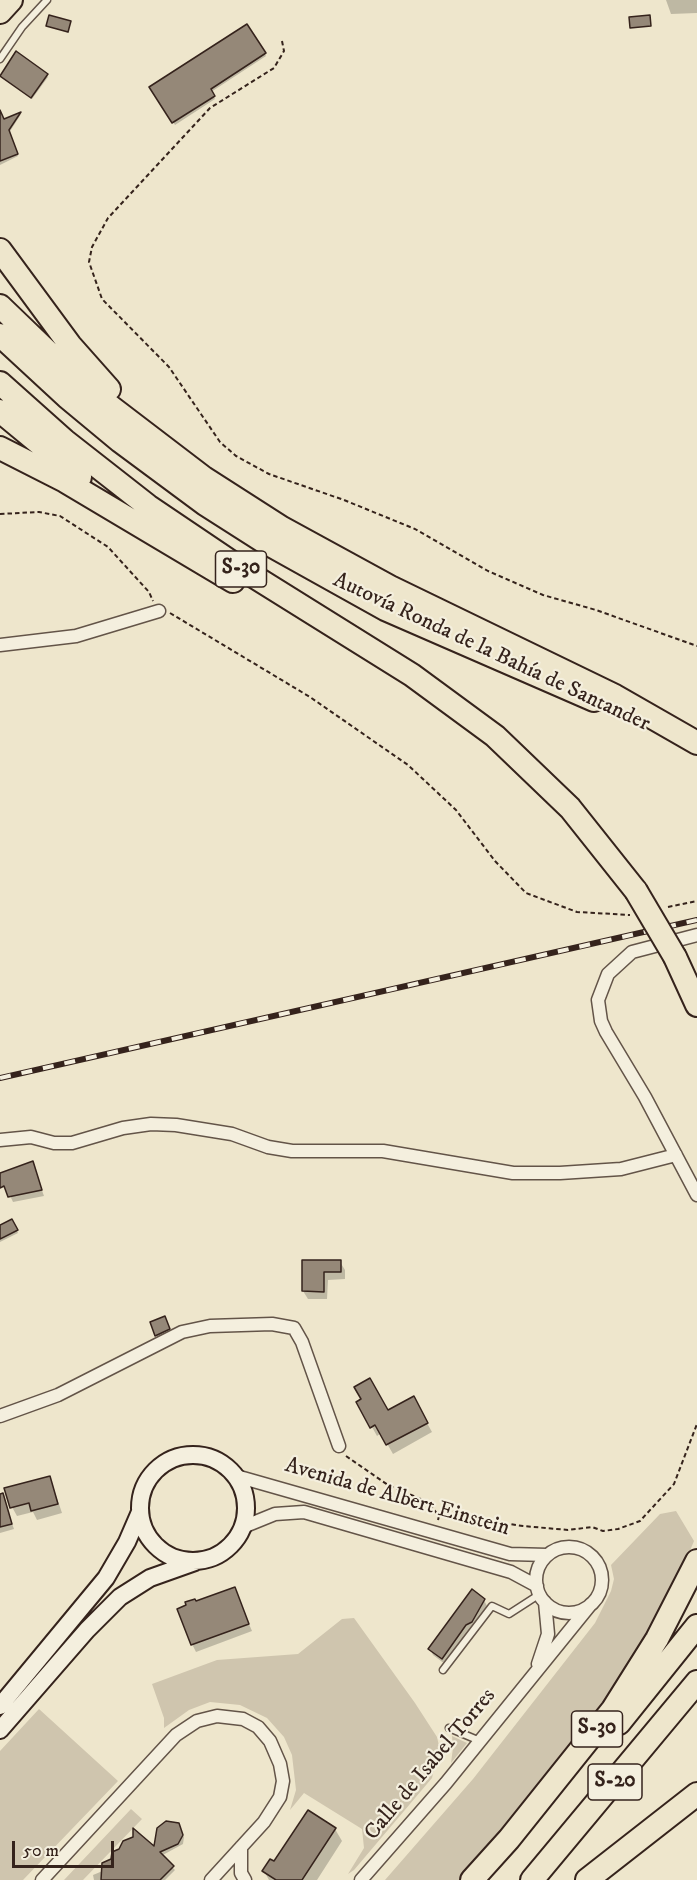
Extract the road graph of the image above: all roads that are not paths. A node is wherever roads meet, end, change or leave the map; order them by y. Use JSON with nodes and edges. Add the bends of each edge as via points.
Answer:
{"nodes":[{"id":1,"x":11,"y":0,"type":"edge"},
{"id":2,"x":47,"y":0,"type":"edge"},
{"id":3,"x":0,"y":12,"type":"edge"},
{"id":4,"x":0,"y":59,"type":"edge"},
{"id":5,"x":0,"y":250,"type":"edge"},
{"id":6,"x":0,"y":306,"type":"edge"},
{"id":7,"x":0,"y":335,"type":"edge"},
{"id":8,"x":0,"y":383,"type":"edge"},
{"id":9,"x":0,"y":411,"type":"edge"},
{"id":10,"x":0,"y":448,"type":"edge"},
{"id":11,"x":204,"y":478,"type":"junction"},
{"id":12,"x":211,"y":567,"type":"junction"},
{"id":13,"x":159,"y":611,"type":"road end"},
{"id":14,"x":0,"y":645,"type":"edge"},
{"id":15,"x":495,"y":736,"type":"junction"},
{"id":16,"x":697,"y":743,"type":"edge"},
{"id":17,"x":697,"y":752,"type":"edge"},
{"id":18,"x":697,"y":935,"type":"edge"},
{"id":19,"x":697,"y":1005,"type":"edge"},
{"id":20,"x":0,"y":1140,"type":"edge"},
{"id":21,"x":676,"y":1155,"type":"junction"},
{"id":22,"x":697,"y":1195,"type":"edge"},
{"id":23,"x":0,"y":1416,"type":"edge"},
{"id":24,"x":339,"y":1446,"type":"road end"},
{"id":25,"x":236,"y":1476,"type":"junction"},
{"id":26,"x":140,"y":1512,"type":"junction"},
{"id":27,"x":243,"y":1527,"type":"junction"},
{"id":28,"x":547,"y":1555,"type":"junction"},
{"id":29,"x":201,"y":1560,"type":"junction"},
{"id":30,"x":697,"y":1561,"type":"edge"},
{"id":31,"x":540,"y":1594,"type":"junction"},
{"id":32,"x":591,"y":1604,"type":"junction"},
{"id":33,"x":697,"y":1626,"type":"edge"},
{"id":34,"x":443,"y":1670,"type":"dead end"},
{"id":35,"x":532,"y":1676,"type":"junction"},
{"id":36,"x":697,"y":1682,"type":"edge"},
{"id":37,"x":0,"y":1706,"type":"edge"},
{"id":38,"x":449,"y":1728,"type":"dead end"},
{"id":39,"x":0,"y":1730,"type":"edge"},
{"id":40,"x":480,"y":1741,"type":"junction"},
{"id":41,"x":697,"y":1794,"type":"edge"},
{"id":42,"x":241,"y":1847,"type":"junction"},
{"id":43,"x":42,"y":1880,"type":"edge"},
{"id":44,"x":211,"y":1880,"type":"edge"},
{"id":45,"x":245,"y":1880,"type":"edge"},
{"id":46,"x":361,"y":1880,"type":"edge"},
{"id":47,"x":472,"y":1880,"type":"edge"},
{"id":48,"x":486,"y":1880,"type":"edge"},
{"id":49,"x":532,"y":1880,"type":"edge"},
{"id":50,"x":586,"y":1880,"type":"edge"}],
"edges":[{"from":1,"to":3,"type":"highway"},
{"from":2,"to":4,"type":"lane"},
{"from":5,"to":11,"type":"highway","via":[[87,366]]},
{"from":6,"to":11,"type":"highway","via":[[97,395]]},
{"from":7,"to":17,"type":"highway","name":"Autovía Ronda de la Bahía de Santander","number":"S-30","via":[[120,441],[205,504],[283,553],[385,609],[639,720]]},
{"from":8,"to":15,"type":"highway","name":"Autovía Ronda de la Bahía de Santander","number":"S-30","via":[[147,506],[412,675]]},
{"from":9,"to":12,"type":"highway","via":[[102,494]]},
{"from":10,"to":12,"type":"highway","via":[[65,481],[149,534]]},
{"from":11,"to":16,"type":"highway","via":[[338,560],[595,685]]},
{"from":12,"to":15,"type":"highway"},
{"from":13,"to":14,"type":"street","via":[[76,636]]},
{"from":15,"to":19,"type":"highway","name":"Autovía Ronda de la Bahía de Santander","number":"S-30","bridge":true,"via":[[570,808],[675,957]]},
{"from":18,"to":21,"type":"street","via":[[632,952],[609,974],[598,1000],[606,1032]]},
{"from":20,"to":21,"type":"street","via":[[31,1137],[72,1143],[123,1128],[176,1125],[232,1134],[292,1151],[383,1151],[513,1173],[621,1169]]},
{"from":21,"to":22,"type":"street"},
{"from":23,"to":24,"type":"street","via":[[58,1395],[182,1332],[210,1326],[272,1324],[294,1328],[298,1335]]},
{"from":25,"to":26,"type":"main road","via":[[208,1457],[194,1455],[169,1460],[146,1485]]},
{"from":25,"to":27,"type":"main road","via":[[245,1498]]},
{"from":25,"to":28,"type":"street","name":"Avenida de Albert Einstein","via":[[520,1557]]},
{"from":26,"to":29,"type":"main road","via":[[150,1539],[160,1550],[180,1558]]},
{"from":26,"to":37,"type":"main road","via":[[106,1578]]},
{"from":27,"to":29,"type":"main road","via":[[225,1550]]},
{"from":27,"to":31,"type":"street","name":"Avenida de Albert Einstein","via":[[275,1514],[304,1512],[511,1572]]},
{"from":28,"to":31,"type":"street","via":[[540,1564]]},
{"from":28,"to":32,"type":"street","via":[[571,1547],[593,1558],[602,1582]]},
{"from":29,"to":39,"type":"main road","via":[[150,1578],[120,1598]]},
{"from":30,"to":47,"type":"highway","number":"S-30","via":[[657,1640],[613,1709]]},
{"from":31,"to":32,"type":"street","via":[[566,1612]]},
{"from":31,"to":34,"type":"lane","via":[[509,1614],[492,1606]]},
{"from":31,"to":35,"type":"street","name":"Calle de Isabel Torres","via":[[548,1634]]},
{"from":32,"to":35,"type":"street","name":"Calle de Isabel Torres"},
{"from":33,"to":48,"type":"highway","number":"S-20"},
{"from":35,"to":40,"type":"street","name":"Calle de Isabel Torres"},
{"from":36,"to":49,"type":"highway","number":"S-20"},
{"from":38,"to":40,"type":"lane"},
{"from":40,"to":46,"type":"street","name":"Calle de Isabel Torres"},
{"from":41,"to":50,"type":"highway"},
{"from":42,"to":43,"type":"street","via":[[280,1797],[283,1780],[270,1741],[258,1727],[243,1719],[218,1716],[197,1721],[176,1735]]},
{"from":42,"to":44,"type":"street"},
{"from":42,"to":45,"type":"street","via":[[241,1873]]}]}
